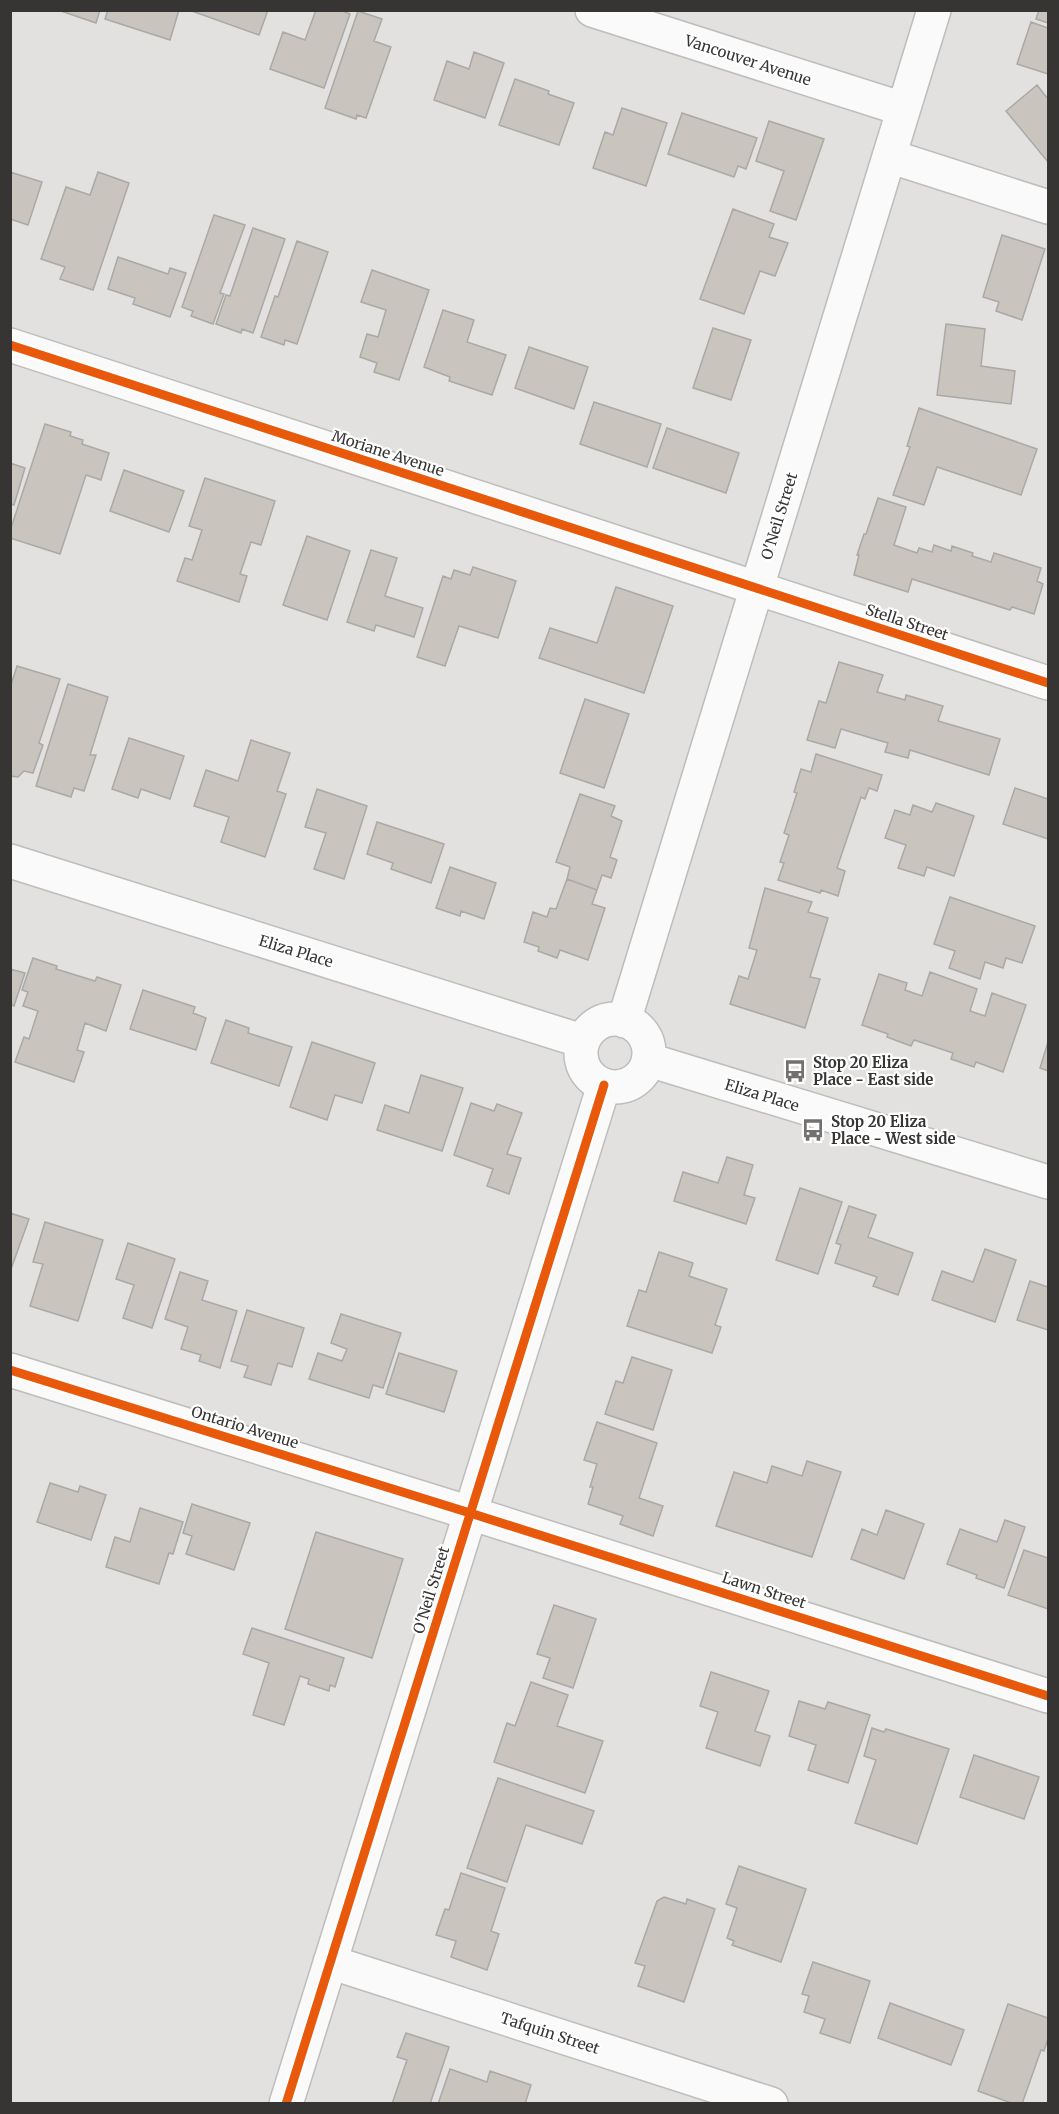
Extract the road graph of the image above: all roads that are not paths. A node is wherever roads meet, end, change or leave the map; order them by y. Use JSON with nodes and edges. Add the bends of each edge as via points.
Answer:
{"nodes":[{"id":1,"x":592,"y":10,"type":"edge"},
{"id":2,"x":934,"y":10,"type":"edge"},
{"id":3,"x":903,"y":109,"type":"junction"},
{"id":4,"x":889,"y":156,"type":"junction"},
{"id":5,"x":1048,"y":207,"type":"edge"},
{"id":6,"x":10,"y":345,"type":"edge"},
{"id":7,"x":756,"y":589,"type":"junction"},
{"id":8,"x":1048,"y":683,"type":"edge"},
{"id":9,"x":10,"y":861,"type":"edge"},
{"id":10,"x":624,"y":1021,"type":"junction"},
{"id":11,"x":582,"y":1041,"type":"junction"},
{"id":12,"x":649,"y":1060,"type":"junction"},
{"id":13,"x":604,"y":1085,"type":"junction"},
{"id":14,"x":1048,"y":1182,"type":"edge"},
{"id":15,"x":10,"y":1370,"type":"edge"},
{"id":16,"x":471,"y":1513,"type":"junction"},
{"id":17,"x":1048,"y":1696,"type":"edge"},
{"id":18,"x":330,"y":1962,"type":"junction"},
{"id":19,"x":286,"y":2103,"type":"edge"},
{"id":20,"x":771,"y":2103,"type":"edge"}],
"edges":[{"from":1,"to":3,"type":"street","name":"Vancouver Avenue"},
{"from":2,"to":3,"type":"street","name":"O'Neil Street"},
{"from":3,"to":4,"type":"street","name":"O'Neil Street"},
{"from":4,"to":5,"type":"street"},
{"from":4,"to":7,"type":"street","name":"O'Neil Street"},
{"from":6,"to":7,"type":"street","name":"Moriane Avenue"},
{"from":7,"to":8,"type":"street","name":"Stella Street"},
{"from":7,"to":10,"type":"street","name":"O'Neil Street"},
{"from":9,"to":11,"type":"street","name":"Eliza Place"},
{"from":10,"to":11,"type":"street","via":[[602,1022]]},
{"from":10,"to":12,"type":"street","via":[[643,1034]]},
{"from":11,"to":13,"type":"street","via":[[586,1071]]},
{"from":12,"to":13,"type":"street","via":[[638,1078],[629,1084]]},
{"from":12,"to":14,"type":"street","name":"Eliza Place"},
{"from":13,"to":16,"type":"street","name":"O'Neil Street"},
{"from":15,"to":16,"type":"street","name":"Ontario Avenue"},
{"from":16,"to":17,"type":"street","name":"Lawn Street"},
{"from":16,"to":18,"type":"street","name":"O'Neil Street"},
{"from":18,"to":19,"type":"street","name":"O'Neil Street"},
{"from":18,"to":20,"type":"street","name":"Tafquin Street"}]}
